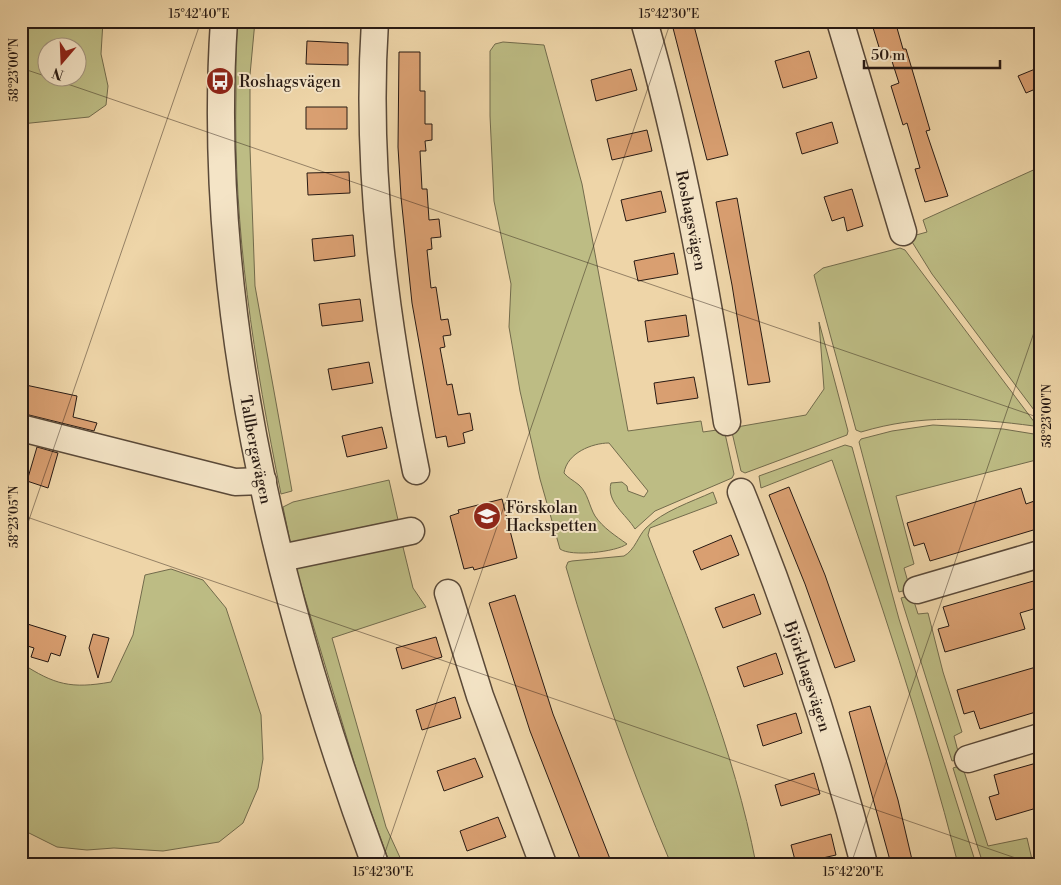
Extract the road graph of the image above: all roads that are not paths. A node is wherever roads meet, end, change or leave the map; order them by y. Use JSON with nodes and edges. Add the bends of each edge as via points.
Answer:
{"nodes":[{"id":1,"x":224,"y":21,"type":"edge"},
{"id":2,"x":375,"y":21,"type":"edge"},
{"id":3,"x":644,"y":21,"type":"edge"},
{"id":4,"x":840,"y":21,"type":"edge"},
{"id":5,"x":903,"y":232,"type":"dead end"},
{"id":6,"x":727,"y":422,"type":"dead end"},
{"id":7,"x":21,"y":428,"type":"edge"},
{"id":8,"x":416,"y":471,"type":"dead end"},
{"id":9,"x":263,"y":480,"type":"junction"},
{"id":10,"x":741,"y":492,"type":"dead end"},
{"id":11,"x":412,"y":531,"type":"dead end"},
{"id":12,"x":1040,"y":554,"type":"edge"},
{"id":13,"x":281,"y":558,"type":"junction"},
{"id":14,"x":917,"y":590,"type":"dead end"},
{"id":15,"x":448,"y":593,"type":"dead end"},
{"id":16,"x":1040,"y":737,"type":"edge"},
{"id":17,"x":968,"y":759,"type":"dead end"},
{"id":18,"x":375,"y":864,"type":"edge"},
{"id":19,"x":543,"y":864,"type":"edge"},
{"id":20,"x":864,"y":864,"type":"edge"}],
"edges":[{"from":1,"to":9,"type":"street","name":"Tallbergavägen","via":[[220,118],[225,224],[237,330]]},
{"from":2,"to":8,"type":"street","via":[[373,122],[379,228],[386,304]]},
{"from":3,"to":6,"type":"street","name":"Roshagsvägen","via":[[687,191]]},
{"from":4,"to":5,"type":"street"},
{"from":7,"to":9,"type":"street","via":[[235,482]]},
{"from":9,"to":13,"type":"street","name":"Tallbergavägen"},
{"from":10,"to":20,"type":"street","name":"Björkhagsvägen","via":[[802,653],[844,787]]},
{"from":11,"to":13,"type":"street"},
{"from":12,"to":14,"type":"street"},
{"from":13,"to":18,"type":"street","name":"Tallbergavägen","via":[[320,703]]},
{"from":15,"to":19,"type":"street","via":[[480,696]]},
{"from":16,"to":17,"type":"street"}]}
